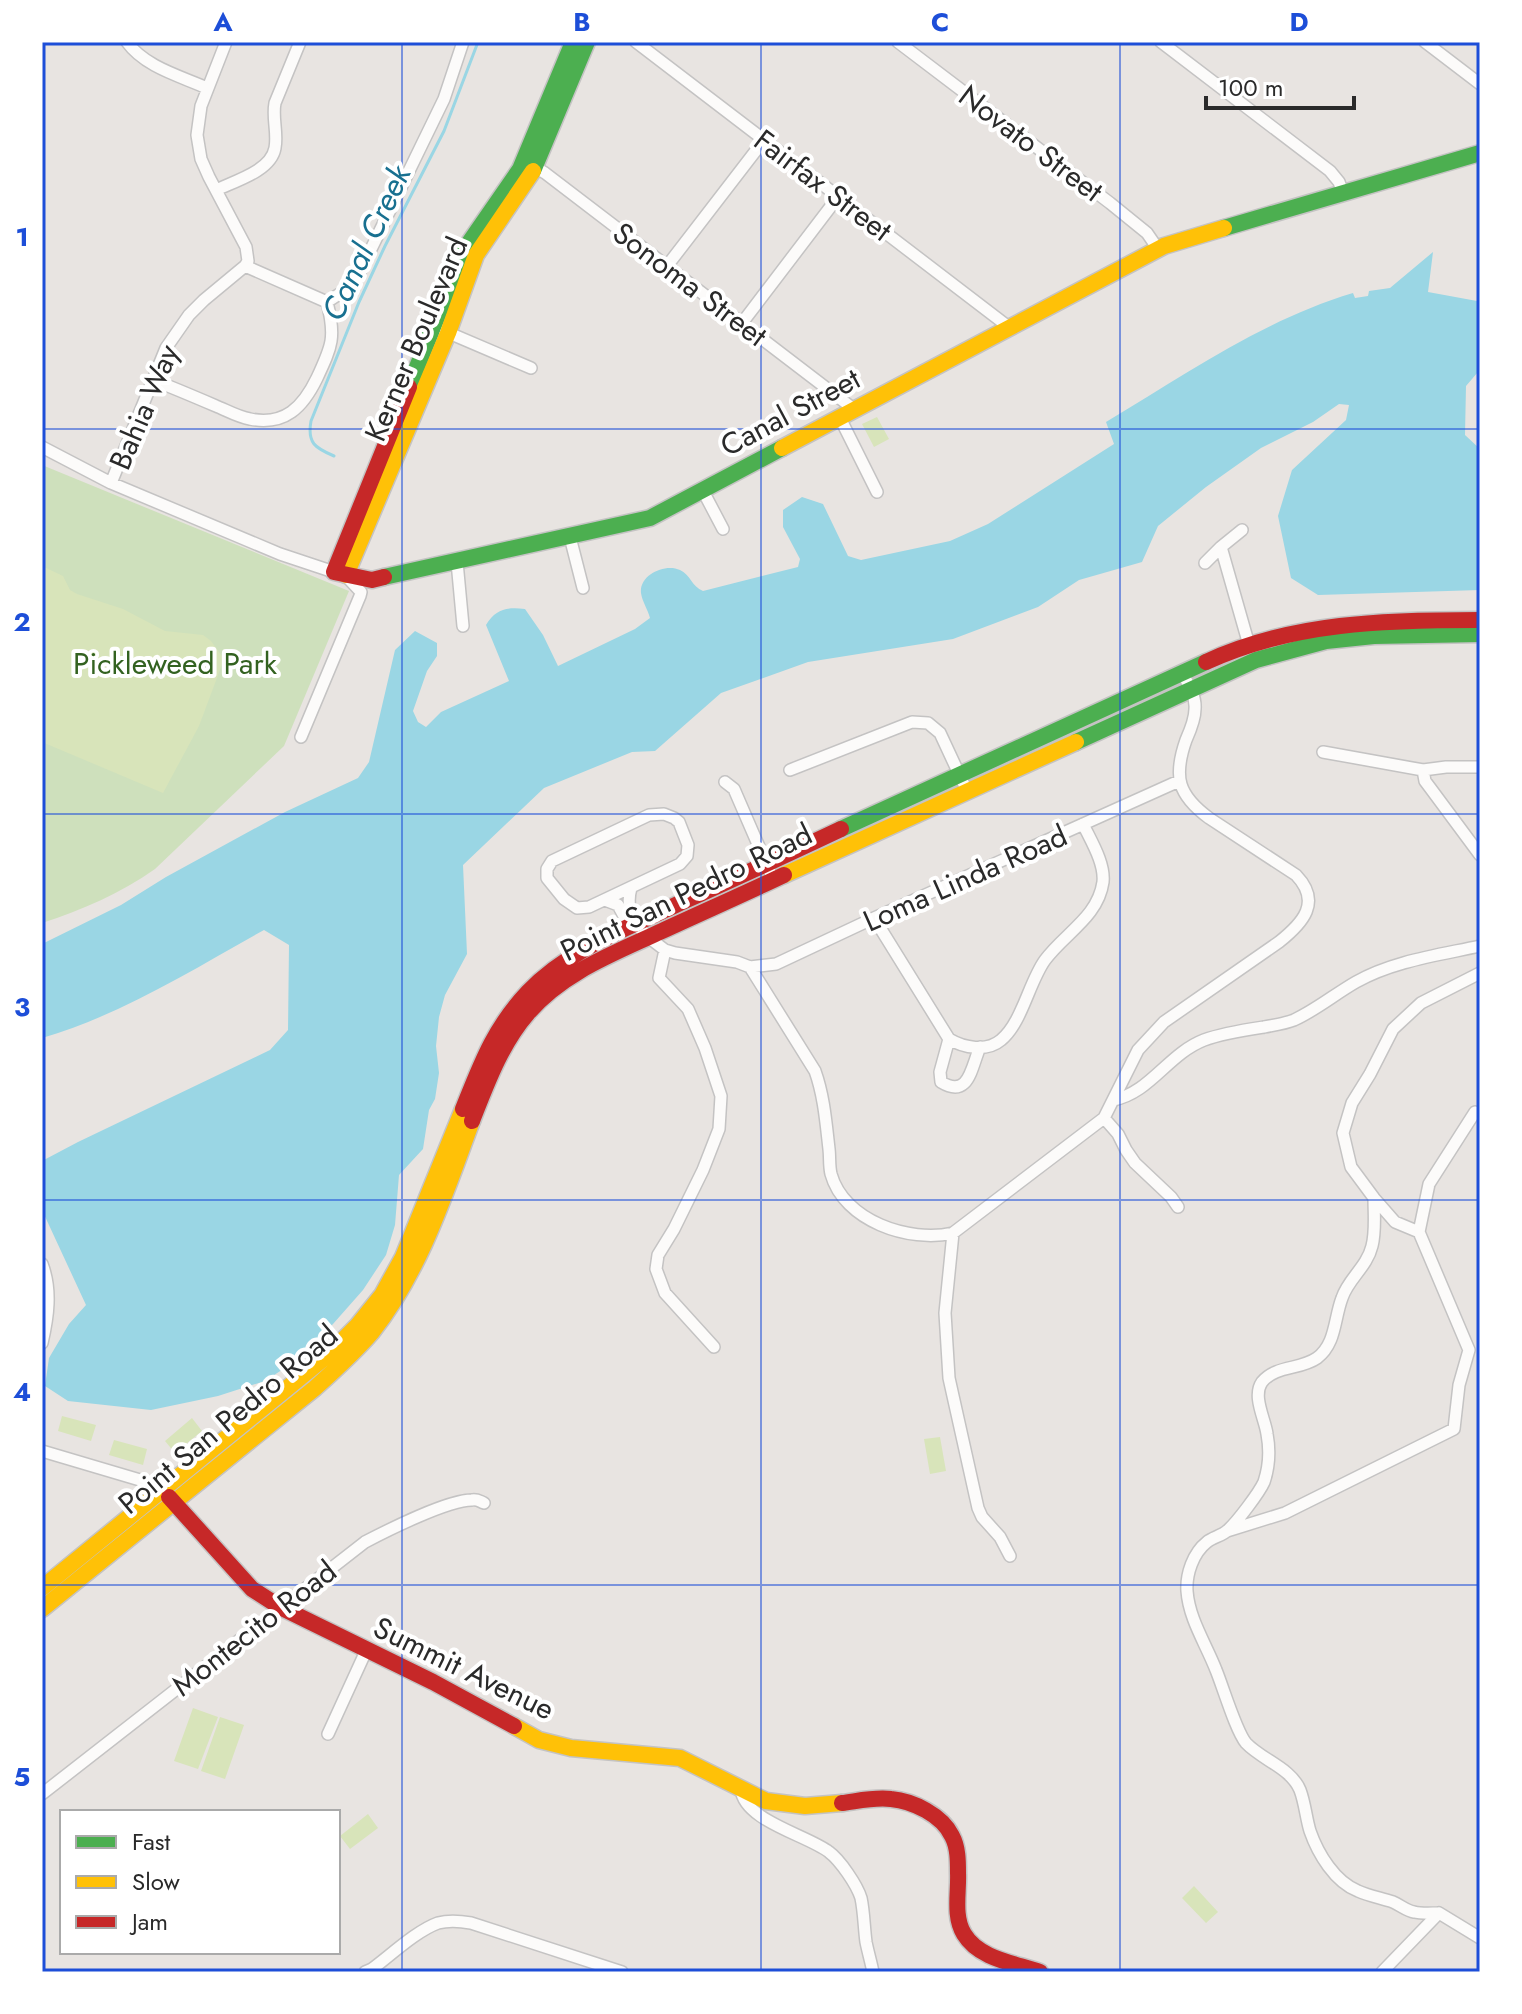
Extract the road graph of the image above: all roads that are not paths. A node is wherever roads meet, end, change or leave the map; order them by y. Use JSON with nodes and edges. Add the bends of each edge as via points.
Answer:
{"nodes":[{"id":1,"x":127,"y":42,"type":"edge"},
{"id":2,"x":226,"y":42,"type":"edge"},
{"id":3,"x":300,"y":42,"type":"edge"},
{"id":4,"x":463,"y":42,"type":"edge"},
{"id":5,"x":573,"y":42,"type":"edge"},
{"id":6,"x":587,"y":42,"type":"edge"},
{"id":7,"x":636,"y":42,"type":"edge"},
{"id":8,"x":898,"y":42,"type":"edge"},
{"id":9,"x":1161,"y":42,"type":"edge"},
{"id":10,"x":1425,"y":42,"type":"edge"},
{"id":11,"x":1480,"y":84,"type":"edge"},
{"id":12,"x":207,"y":88,"type":"junction"},
{"id":13,"x":764,"y":140,"type":"junction"},
{"id":14,"x":1480,"y":153,"type":"edge"},
{"id":15,"x":529,"y":163,"type":"junction"},
{"id":16,"x":216,"y":190,"type":"junction"},
{"id":17,"x":1343,"y":193,"type":"junction"},
{"id":18,"x":838,"y":197,"type":"junction"},
{"id":19,"x":1158,"y":249,"type":"junction"},
{"id":20,"x":245,"y":266,"type":"junction"},
{"id":21,"x":667,"y":266,"type":"junction"},
{"id":22,"x":327,"y":302,"type":"junction"},
{"id":23,"x":742,"y":323,"type":"junction"},
{"id":24,"x":1010,"y":328,"type":"junction"},
{"id":25,"x":441,"y":330,"type":"junction"},
{"id":26,"x":531,"y":368,"type":"dead end"},
{"id":27,"x":153,"y":380,"type":"junction"},
{"id":28,"x":847,"y":414,"type":"junction"},
{"id":29,"x":42,"y":447,"type":"edge"},
{"id":30,"x":111,"y":483,"type":"junction"},
{"id":31,"x":703,"y":491,"type":"junction"},
{"id":32,"x":877,"y":492,"type":"dead end"},
{"id":33,"x":723,"y":529,"type":"dead end"},
{"id":34,"x":1242,"y":530,"type":"dead end"},
{"id":35,"x":570,"y":537,"type":"junction"},
{"id":36,"x":1221,"y":547,"type":"junction"},
{"id":37,"x":457,"y":562,"type":"junction"},
{"id":38,"x":1205,"y":563,"type":"dead end"},
{"id":39,"x":340,"y":574,"type":"junction"},
{"id":40,"x":583,"y":588,"type":"dead end"},
{"id":41,"x":1480,"y":620,"type":"edge"},
{"id":42,"x":463,"y":626,"type":"dead end"},
{"id":43,"x":1480,"y":634,"type":"edge"},
{"id":44,"x":1249,"y":645,"type":"junction"},
{"id":45,"x":1187,"y":681,"type":"junction"},
{"id":46,"x":301,"y":737,"type":"dead end"},
{"id":47,"x":1323,"y":752,"type":"dead end"},
{"id":48,"x":1475,"y":767,"type":"edge"},
{"id":49,"x":790,"y":770,"type":"dead end"},
{"id":50,"x":1423,"y":770,"type":"junction"},
{"id":51,"x":1480,"y":777,"type":"edge"},
{"id":52,"x":1179,"y":781,"type":"junction"},
{"id":53,"x":725,"y":782,"type":"dead end"},
{"id":54,"x":964,"y":783,"type":"junction"},
{"id":55,"x":1083,"y":824,"type":"junction"},
{"id":56,"x":1480,"y":855,"type":"edge"},
{"id":57,"x":770,"y":872,"type":"junction"},
{"id":58,"x":631,"y":888,"type":"junction"},
{"id":59,"x":605,"y":900,"type":"junction"},
{"id":60,"x":874,"y":918,"type":"junction"},
{"id":61,"x":636,"y":924,"type":"junction"},
{"id":62,"x":648,"y":937,"type":"junction"},
{"id":63,"x":1480,"y":946,"type":"edge"},
{"id":64,"x":665,"y":950,"type":"junction"},
{"id":65,"x":750,"y":967,"type":"junction"},
{"id":66,"x":1480,"y":973,"type":"edge"},
{"id":67,"x":949,"y":1039,"type":"junction"},
{"id":68,"x":980,"y":1047,"type":"junction"},
{"id":69,"x":1113,"y":1100,"type":"junction"},
{"id":70,"x":1475,"y":1112,"type":"dead end"},
{"id":71,"x":1104,"y":1118,"type":"junction"},
{"id":72,"x":1374,"y":1198,"type":"junction"},
{"id":73,"x":1178,"y":1207,"type":"dead end"},
{"id":74,"x":1419,"y":1232,"type":"junction"},
{"id":75,"x":953,"y":1233,"type":"junction"},
{"id":76,"x":42,"y":1264,"type":"edge"},
{"id":77,"x":42,"y":1343,"type":"edge"},
{"id":78,"x":714,"y":1347,"type":"dead end"},
{"id":79,"x":42,"y":1451,"type":"edge"},
{"id":80,"x":162,"y":1491,"type":"junction"},
{"id":81,"x":175,"y":1503,"type":"junction"},
{"id":82,"x":484,"y":1503,"type":"dead end"},
{"id":83,"x":1227,"y":1531,"type":"junction"},
{"id":84,"x":1010,"y":1556,"type":"dead end"},
{"id":85,"x":42,"y":1588,"type":"edge"},
{"id":86,"x":280,"y":1607,"type":"junction"},
{"id":87,"x":42,"y":1609,"type":"edge"},
{"id":88,"x":366,"y":1651,"type":"junction"},
{"id":89,"x":328,"y":1734,"type":"dead end"},
{"id":90,"x":741,"y":1789,"type":"junction"},
{"id":91,"x":42,"y":1794,"type":"edge"},
{"id":92,"x":1439,"y":1913,"type":"junction"},
{"id":93,"x":1480,"y":1938,"type":"edge"},
{"id":94,"x":365,"y":1972,"type":"edge"},
{"id":95,"x":622,"y":1972,"type":"edge"},
{"id":96,"x":873,"y":1972,"type":"edge"},
{"id":97,"x":1040,"y":1972,"type":"edge"},
{"id":98,"x":1382,"y":1972,"type":"edge"}],
"edges":[{"from":1,"to":12,"type":"street","via":[[145,61]]},
{"from":2,"to":12,"type":"street"},
{"from":3,"to":16,"type":"street","via":[[273,111],[275,149],[264,167]]},
{"from":4,"to":22,"type":"street","via":[[444,99],[356,280]]},
{"from":5,"to":15,"type":"main road","name":"Kerner Boulevard"},
{"from":6,"to":15,"type":"main road","name":"Kerner Boulevard"},
{"from":7,"to":13,"type":"street","name":"Fairfax Street"},
{"from":8,"to":19,"type":"street","name":"Novato Street","via":[[1110,203]]},
{"from":9,"to":17,"type":"street","via":[[1330,171]]},
{"from":10,"to":11,"type":"street"},
{"from":12,"to":16,"type":"street","via":[[197,135],[201,159]]},
{"from":13,"to":18,"type":"street","name":"Fairfax Street"},
{"from":13,"to":21,"type":"street"},
{"from":14,"to":17,"type":"main road","name":"Canal Street"},
{"from":15,"to":21,"type":"street","name":"Sonoma Street"},
{"from":15,"to":25,"type":"main road","name":"Kerner Boulevard","via":[[530,177],[476,255]]},
{"from":16,"to":20,"type":"street","via":[[246,247]]},
{"from":17,"to":19,"type":"main road","name":"Canal Street"},
{"from":18,"to":23,"type":"street"},
{"from":18,"to":24,"type":"street","name":"Fairfax Street"},
{"from":19,"to":24,"type":"main road","name":"Canal Street"},
{"from":20,"to":22,"type":"street"},
{"from":20,"to":27,"type":"street","name":"Bahia Way","via":[[189,315],[166,348]]},
{"from":21,"to":23,"type":"street","name":"Sonoma Street"},
{"from":22,"to":27,"type":"street","via":[[333,336],[307,398],[293,412],[249,419]]},
{"from":23,"to":28,"type":"street","name":"Sonoma Street"},
{"from":24,"to":28,"type":"main road","name":"Canal Street"},
{"from":25,"to":26,"type":"street"},
{"from":25,"to":39,"type":"main road","name":"Kerner Boulevard"},
{"from":27,"to":30,"type":"street","name":"Bahia Way"},
{"from":28,"to":31,"type":"main road","name":"Canal Street"},
{"from":28,"to":32,"type":"street"},
{"from":29,"to":30,"type":"street","name":"Canal Street"},
{"from":30,"to":39,"type":"street","name":"Canal Street"},
{"from":31,"to":33,"type":"street"},
{"from":31,"to":35,"type":"main road","name":"Canal Street","via":[[644,520]]},
{"from":34,"to":36,"type":"street"},
{"from":35,"to":37,"type":"main road","name":"Canal Street"},
{"from":35,"to":40,"type":"street"},
{"from":36,"to":38,"type":"street"},
{"from":36,"to":44,"type":"street"},
{"from":37,"to":39,"type":"main road","name":"Canal Street","via":[[368,581]]},
{"from":37,"to":42,"type":"street"},
{"from":39,"to":46,"type":"street","via":[[361,592]]},
{"from":41,"to":44,"type":"main road","name":"Point San Pedro Road","via":[[1323,627]]},
{"from":43,"to":45,"type":"main road","name":"Point San Pedro Road","via":[[1326,641]]},
{"from":44,"to":45,"type":"main road","name":"Point San Pedro Road","via":[[1223,654]]},
{"from":45,"to":52,"type":"street","via":[[1195,711]]},
{"from":45,"to":54,"type":"main road","name":"Point San Pedro Road"},
{"from":47,"to":50,"type":"street"},
{"from":48,"to":50,"type":"street"},
{"from":48,"to":51,"type":"street"},
{"from":49,"to":54,"type":"street","via":[[912,722],[928,723],[940,733]]},
{"from":50,"to":56,"type":"street","via":[[1425,781]]},
{"from":52,"to":55,"type":"street","name":"Loma Linda Road"},
{"from":52,"to":69,"type":"street","via":[[1195,808],[1296,875],[1305,884],[1309,906],[1294,930],[1164,1022],[1138,1050]]},
{"from":53,"to":57,"type":"street","via":[[734,789]]},
{"from":54,"to":57,"type":"main road","name":"Point San Pedro Road"},
{"from":55,"to":60,"type":"street","name":"Loma Linda Road"},
{"from":55,"to":68,"type":"street","via":[[1103,878],[1099,898],[1044,961],[1011,1029],[1000,1041]]},
{"from":57,"to":61,"type":"main road","name":"Point San Pedro Road"},
{"from":57,"to":62,"type":"main road","name":"Point San Pedro Road"},
{"from":58,"to":59,"type":"street"},
{"from":58,"to":59,"type":"street","via":[[687,856],[688,845],[674,818],[649,815],[552,861],[547,878],[564,899],[577,908]]},
{"from":58,"to":61,"type":"street","via":[[628,899]]},
{"from":59,"to":61,"type":"street","via":[[618,905]]},
{"from":60,"to":65,"type":"street","name":"Loma Linda Road","via":[[776,964]]},
{"from":60,"to":67,"type":"street"},
{"from":61,"to":62,"type":"street"},
{"from":61,"to":80,"type":"main road","name":"Point San Pedro Road","via":[[564,961],[531,988],[502,1024],[477,1071],[403,1257],[357,1326]]},
{"from":62,"to":64,"type":"street"},
{"from":62,"to":81,"type":"main road","name":"Point San Pedro Road","via":[[561,983],[513,1031],[491,1071],[397,1298],[341,1366]]},
{"from":63,"to":69,"type":"street","via":[[1384,969],[1290,1022],[1201,1041],[1140,1089]]},
{"from":64,"to":65,"type":"street"},
{"from":64,"to":78,"type":"street","via":[[659,978],[688,1009],[721,1096],[719,1129],[709,1156],[658,1255],[656,1269],[665,1293]]},
{"from":65,"to":75,"type":"street","via":[[815,1071],[832,1176],[845,1199],[880,1225],[915,1234]]},
{"from":66,"to":72,"type":"street","via":[[1421,1003],[1393,1029],[1352,1103],[1343,1133],[1351,1167]]},
{"from":67,"to":68,"type":"street"},
{"from":67,"to":68,"type":"street","via":[[940,1072],[941,1082],[951,1088],[965,1084]]},
{"from":69,"to":71,"type":"street"},
{"from":70,"to":74,"type":"street","via":[[1429,1184]]},
{"from":71,"to":73,"type":"street","via":[[1135,1163]]},
{"from":71,"to":75,"type":"street"},
{"from":72,"to":74,"type":"street","via":[[1395,1222]]},
{"from":72,"to":83,"type":"street","via":[[1371,1250],[1342,1296],[1327,1347],[1309,1363],[1274,1372],[1261,1383],[1268,1466],[1257,1494]]},
{"from":74,"to":83,"type":"street","via":[[1469,1350],[1454,1429],[1285,1513]]},
{"from":75,"to":84,"type":"street","via":[[945,1313],[949,1378],[978,1508]]},
{"from":76,"to":77,"type":"street","via":[[48,1295]]},
{"from":79,"to":80,"type":"street","name":"Summit Avenue"},
{"from":80,"to":81,"type":"main road","name":"Summit Avenue"},
{"from":80,"to":85,"type":"main road","name":"Point San Pedro Road"},
{"from":81,"to":86,"type":"main road","name":"Summit Avenue","via":[[252,1589]]},
{"from":81,"to":87,"type":"main road","name":"Point San Pedro Road"},
{"from":82,"to":86,"type":"street","name":"Montecito Road","via":[[475,1499],[449,1505],[382,1533]]},
{"from":83,"to":92,"type":"street","via":[[1195,1556],[1187,1590],[1193,1619],[1243,1740],[1294,1780],[1320,1853],[1342,1881],[1412,1912]]},
{"from":86,"to":88,"type":"main road","name":"Summit Avenue"},
{"from":86,"to":91,"type":"street","name":"Montecito Road"},
{"from":88,"to":89,"type":"street"},
{"from":88,"to":90,"type":"main road","name":"Summit Avenue","via":[[539,1740],[680,1758]]},
{"from":90,"to":96,"type":"street","via":[[754,1811],[829,1852],[845,1870],[861,1899]]},
{"from":90,"to":97,"type":"main road","name":"Summit Avenue","via":[[780,1804],[823,1806],[895,1798],[933,1815],[953,1835],[960,1864],[957,1916],[962,1932],[979,1950]]},
{"from":92,"to":93,"type":"street"},
{"from":92,"to":98,"type":"street"},
{"from":94,"to":95,"type":"street","via":[[425,1929],[457,1921]]}]}
